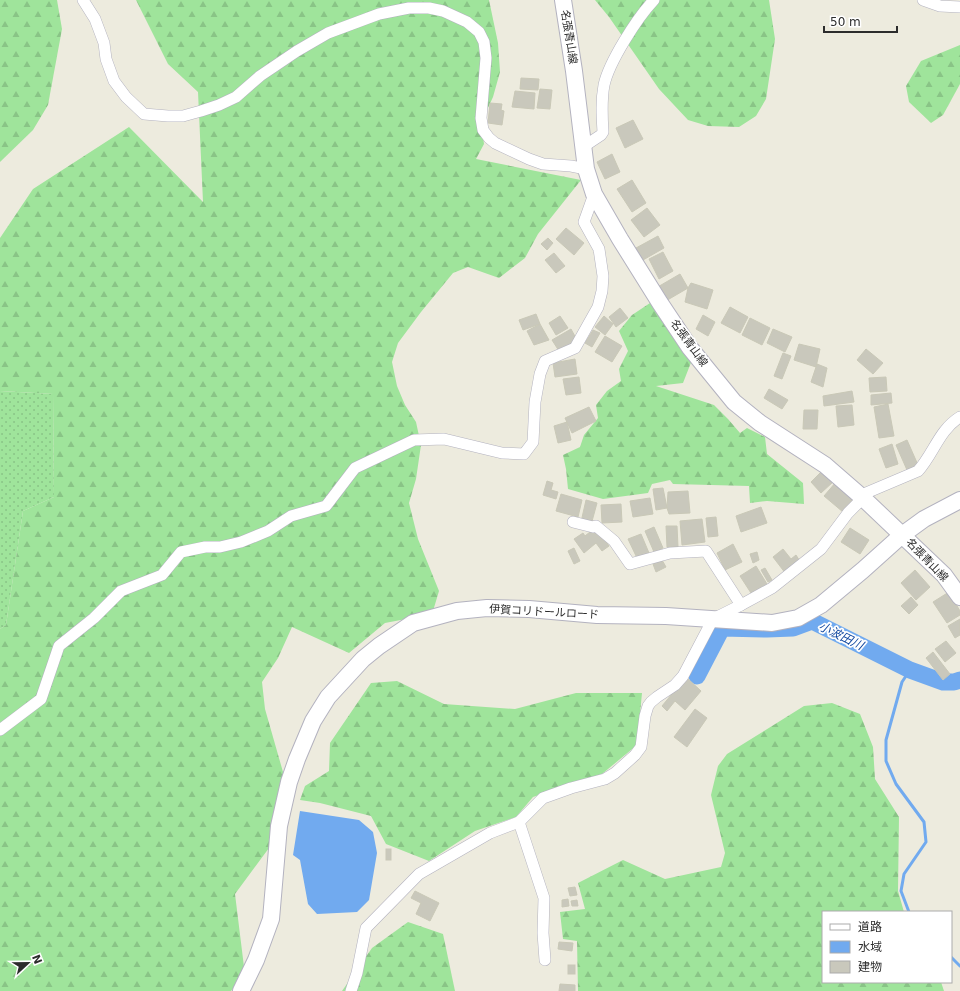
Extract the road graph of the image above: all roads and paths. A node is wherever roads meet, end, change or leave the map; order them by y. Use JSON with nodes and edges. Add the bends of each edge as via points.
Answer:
{"nodes":[{"id":1,"x":83,"y":0,"type":"edge"},
{"id":2,"x":562,"y":0,"type":"edge"},
{"id":3,"x":654,"y":0,"type":"edge"},
{"id":4,"x":923,"y":0,"type":"edge"},
{"id":5,"x":960,"y":6,"type":"edge"},
{"id":6,"x":583,"y":147,"type":"junction"},
{"id":7,"x":586,"y":169,"type":"junction"},
{"id":8,"x":594,"y":194,"type":"junction"},
{"id":9,"x":960,"y":417,"type":"edge"},
{"id":10,"x":863,"y":498,"type":"junction"},
{"id":11,"x":960,"y":500,"type":"edge"},
{"id":12,"x":573,"y":522,"type":"dead end"},
{"id":13,"x":902,"y":535,"type":"junction"},
{"id":14,"x":960,"y":597,"type":"edge"},
{"id":15,"x":741,"y":606,"type":"junction"},
{"id":16,"x":713,"y":619,"type":"junction"},
{"id":17,"x":0,"y":730,"type":"edge"},
{"id":18,"x":519,"y":822,"type":"junction"},
{"id":19,"x":545,"y":960,"type":"dead end"},
{"id":20,"x":241,"y":991,"type":"edge"},
{"id":21,"x":352,"y":991,"type":"edge"}],
"edges":[{"from":1,"to":7,"type":"street","via":[[95,19],[114,81],[144,114],[168,116],[183,116],[201,111],[236,97],[260,76],[335,30],[379,14],[409,8],[443,11],[467,22],[479,32],[484,42],[486,58],[481,118],[483,130],[489,138],[543,164]]},
{"from":2,"to":6,"type":"street","name":"名張青山線"},
{"from":3,"to":6,"type":"street","via":[[624,41],[610,71],[603,95],[603,132]]},
{"from":4,"to":5,"type":"street","via":[[940,6]]},
{"from":6,"to":7,"type":"street","name":"名張青山線"},
{"from":7,"to":8,"type":"street","name":"名張青山線"},
{"from":8,"to":10,"type":"street","name":"名張青山線","via":[[660,304],[686,342],[734,402],[760,423],[825,465]]},
{"from":8,"to":17,"type":"street","via":[[584,222],[599,248],[603,276],[598,307],[575,348],[545,361],[535,402],[533,442],[524,454],[502,453],[444,439],[414,440],[355,468],[326,506],[291,516],[268,531],[240,542],[181,552],[162,575],[121,591],[94,618],[59,646],[41,699]]},
{"from":9,"to":10,"type":"street","via":[[942,432],[918,471],[866,493]]},
{"from":10,"to":13,"type":"street","name":"名張青山線"},
{"from":10,"to":15,"type":"street","via":[[848,513],[821,549],[772,588]]},
{"from":11,"to":13,"type":"street","name":"伊賀コリドールロード","via":[[924,519]]},
{"from":12,"to":15,"type":"street","via":[[596,526],[614,541],[630,564],[670,553],[706,551]]},
{"from":13,"to":14,"type":"street","name":"名張青山線","via":[[944,576]]},
{"from":13,"to":16,"type":"street","name":"伊賀コリドールロード","via":[[821,605],[798,618],[772,623]]},
{"from":15,"to":16,"type":"street"},
{"from":16,"to":18,"type":"street","via":[[683,676],[675,685],[650,702],[645,716],[641,747],[636,755],[605,779],[543,798]]},
{"from":16,"to":20,"type":"street","name":"伊賀コリドールロード","via":[[487,608],[457,611],[413,623],[378,646],[328,697],[313,721],[297,759],[279,826],[270,919],[256,960]]},
{"from":18,"to":19,"type":"street","via":[[544,898]]},
{"from":18,"to":21,"type":"street","via":[[490,833],[430,867],[396,896],[366,928]]}]}
